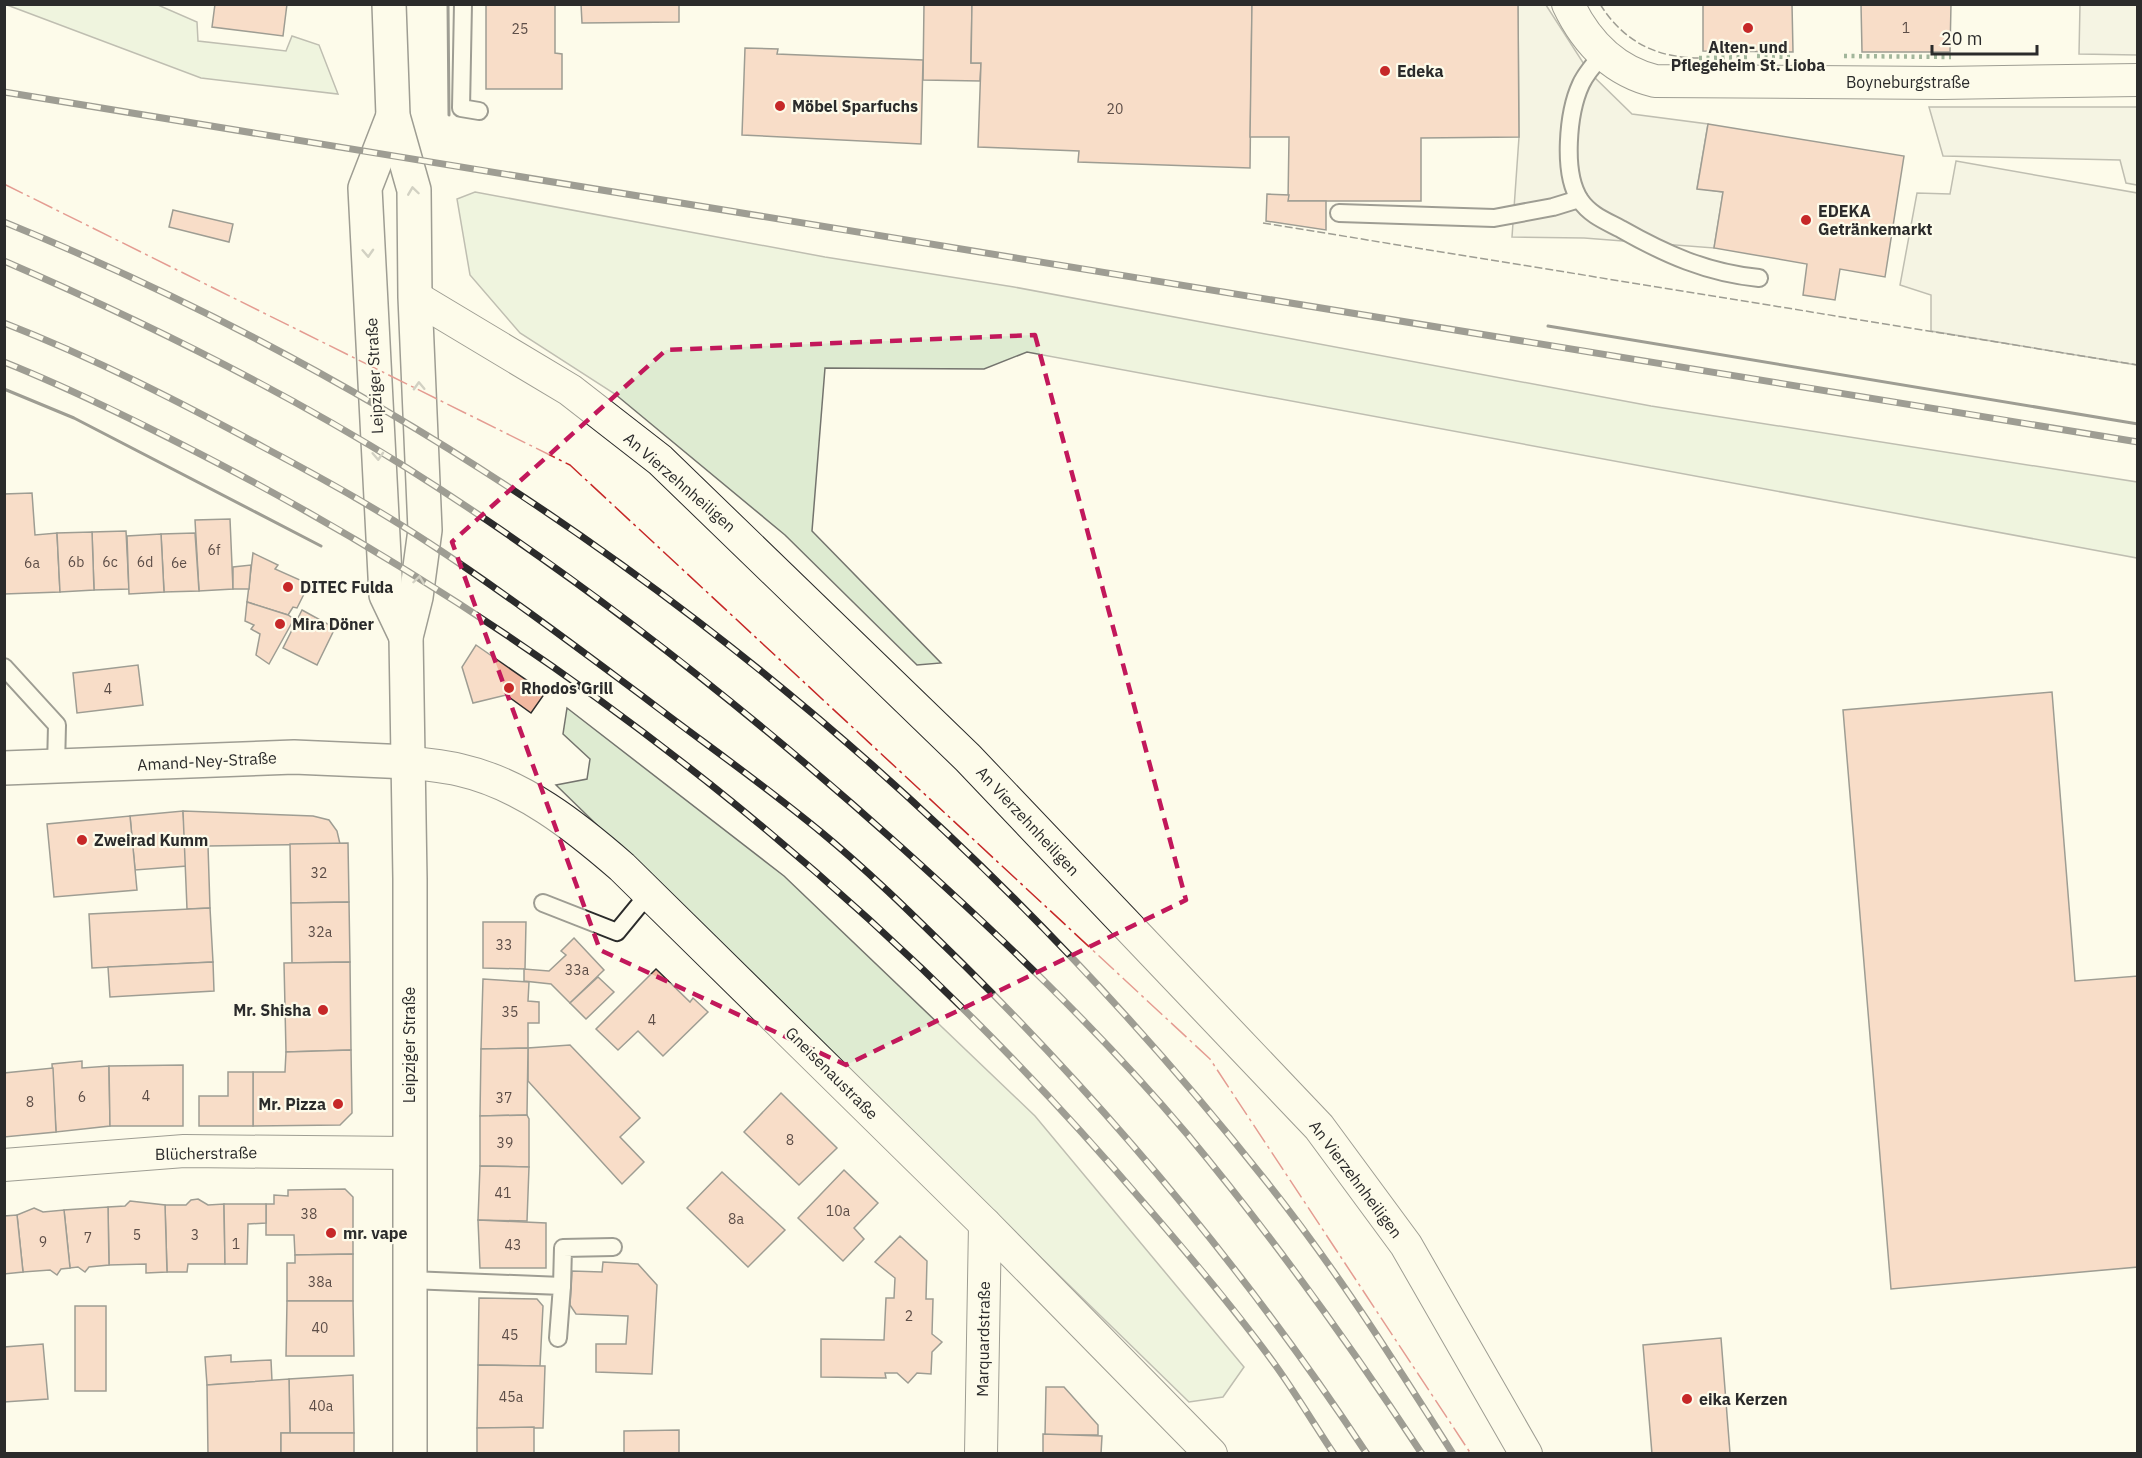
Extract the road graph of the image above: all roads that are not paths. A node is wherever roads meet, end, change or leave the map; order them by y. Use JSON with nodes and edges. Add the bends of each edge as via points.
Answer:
{"nodes":[{"id":1,"x":389,"y":4,"type":"edge"},
{"id":2,"x":463,"y":4,"type":"edge"},
{"id":3,"x":1568,"y":4,"type":"edge"},
{"id":4,"x":1603,"y":54,"type":"junction"},
{"id":5,"x":2138,"y":80,"type":"edge"},
{"id":6,"x":479,"y":111,"type":"dead end"},
{"id":7,"x":393,"y":116,"type":"junction"},
{"id":8,"x":1579,"y":199,"type":"junction"},
{"id":9,"x":1339,"y":213,"type":"dead end"},
{"id":10,"x":1759,"y":279,"type":"dead end"},
{"id":11,"x":415,"y":297,"type":"junction"},
{"id":12,"x":405,"y":637,"type":"junction"},
{"id":13,"x":4,"y":667,"type":"edge"},
{"id":14,"x":409,"y":762,"type":"junction"},
{"id":15,"x":56,"y":767,"type":"junction"},
{"id":16,"x":4,"y":768,"type":"edge"},
{"id":17,"x":649,"y":893,"type":"junction"},
{"id":18,"x":543,"y":903,"type":"dead end"},
{"id":19,"x":409,"y":1153,"type":"junction"},
{"id":20,"x":4,"y":1165,"type":"edge"},
{"id":21,"x":985,"y":1224,"type":"junction"},
{"id":22,"x":613,"y":1247,"type":"dead end"},
{"id":23,"x":410,"y":1280,"type":"junction"},
{"id":24,"x":562,"y":1286,"type":"junction"},
{"id":25,"x":558,"y":1338,"type":"dead end"},
{"id":26,"x":410,"y":1454,"type":"edge"},
{"id":27,"x":981,"y":1454,"type":"edge"},
{"id":28,"x":1211,"y":1454,"type":"edge"},
{"id":29,"x":1526,"y":1454,"type":"edge"}],
"edges":[{"from":1,"to":7,"type":"main road","name":"Leipziger Straße"},
{"from":2,"to":6,"type":"lane","via":[[461,108]]},
{"from":3,"to":4,"type":"street","name":"Boyneburgstraße","via":[[1586,35]]},
{"from":4,"to":5,"type":"street","name":"Boyneburgstraße","via":[[1638,77],[1673,83]]},
{"from":4,"to":8,"type":"lane","via":[[1582,82],[1570,120],[1570,163]]},
{"from":11,"to":7,"type":"main road","name":"Leipziger Straße","one_way":true,"via":[[414,190]]},
{"from":7,"to":12,"type":"main road","name":"Leipziger Straße","one_way":true,"via":[[365,188],[386,595]]},
{"from":8,"to":9,"type":"lane","via":[[1494,218]]},
{"from":8,"to":10,"type":"lane","via":[[1590,212],[1658,250],[1699,267]]},
{"from":12,"to":11,"type":"main road","name":"Leipziger Straße","one_way":true,"via":[[416,597],[425,530]]},
{"from":11,"to":29,"type":"street","name":"An Vierzehnheiligen","via":[[570,390],[660,460],[968,758],[1319,1127],[1406,1245]]},
{"from":12,"to":14,"type":"main road","name":"Leipziger Straße"},
{"from":13,"to":15,"type":"lane","via":[[57,725]]},
{"from":14,"to":15,"type":"main road","name":"Amand-Ney-Straße","via":[[294,757]]},
{"from":14,"to":17,"type":"street","name":"Gneisenaustraße","via":[[460,770],[527,797],[574,825]]},
{"from":14,"to":19,"type":"main road","name":"Leipziger Straße"},
{"from":15,"to":16,"type":"main road","name":"Amand-Ney-Straße"},
{"from":17,"to":18,"type":"lane","via":[[617,932]]},
{"from":17,"to":21,"type":"street","name":"Gneisenaustraße"},
{"from":19,"to":20,"type":"street","name":"Blücherstraße","via":[[184,1151]]},
{"from":19,"to":23,"type":"main road","name":"Leipziger Straße"},
{"from":21,"to":27,"type":"street","name":"Marquardstraße"},
{"from":21,"to":28,"type":"street","name":"Gneisenaustraße"},
{"from":22,"to":24,"type":"lane","via":[[563,1248]]},
{"from":23,"to":24,"type":"lane"},
{"from":23,"to":26,"type":"main road","name":"Leipziger Straße"},
{"from":24,"to":25,"type":"lane"}]}
